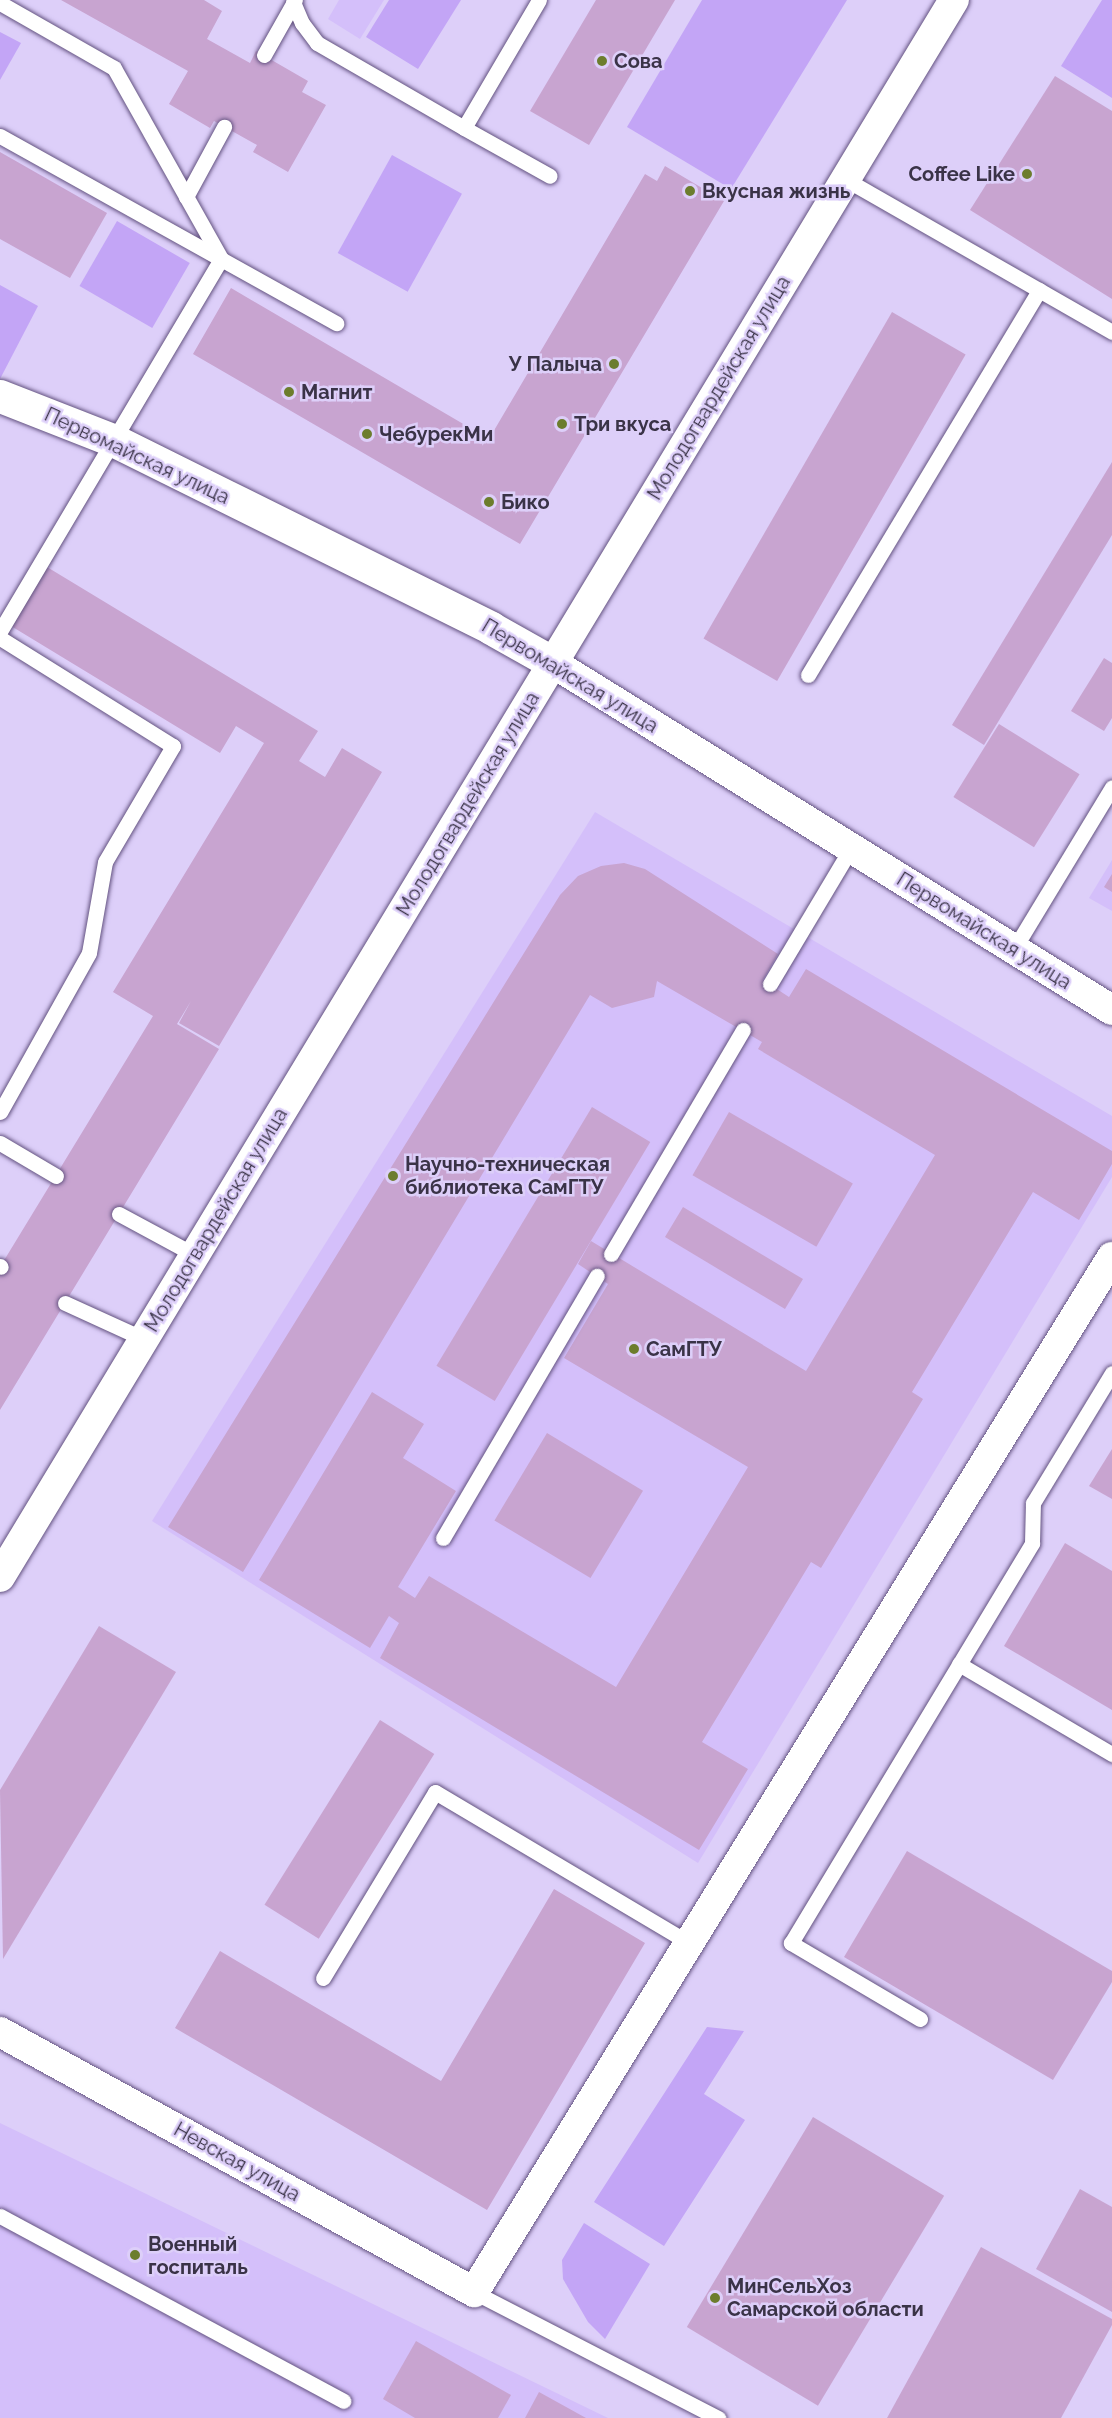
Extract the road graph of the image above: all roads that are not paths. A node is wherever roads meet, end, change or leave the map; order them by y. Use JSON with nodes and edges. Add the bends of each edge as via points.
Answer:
{"nodes":[{"id":1,"x":539,"y":0,"type":"edge"},
{"id":2,"x":954,"y":0,"type":"edge"},
{"id":3,"x":294,"y":1,"type":"edge"},
{"id":4,"x":0,"y":3,"type":"edge"},
{"id":5,"x":264,"y":55,"type":"dead end"},
{"id":6,"x":224,"y":127,"type":"dead end"},
{"id":7,"x":464,"y":128,"type":"junction"},
{"id":8,"x":0,"y":135,"type":"edge"},
{"id":9,"x":549,"y":176,"type":"dead end"},
{"id":10,"x":845,"y":179,"type":"junction"},
{"id":11,"x":186,"y":197,"type":"junction"},
{"id":12,"x":221,"y":259,"type":"junction"},
{"id":13,"x":1039,"y":290,"type":"junction"},
{"id":14,"x":336,"y":323,"type":"dead end"},
{"id":15,"x":1112,"y":332,"type":"edge"},
{"id":16,"x":0,"y":396,"type":"edge"},
{"id":17,"x":115,"y":441,"type":"junction"},
{"id":18,"x":0,"y":632,"type":"edge"},
{"id":19,"x":0,"y":638,"type":"edge"},
{"id":20,"x":553,"y":663,"type":"junction"},
{"id":21,"x":808,"y":675,"type":"dead end"},
{"id":22,"x":1112,"y":787,"type":"edge"},
{"id":23,"x":851,"y":848,"type":"junction"},
{"id":24,"x":1014,"y":949,"type":"junction"},
{"id":25,"x":770,"y":984,"type":"dead end"},
{"id":26,"x":1112,"y":1010,"type":"edge"},
{"id":27,"x":742,"y":1030,"type":"dead end"},
{"id":28,"x":0,"y":1112,"type":"edge"},
{"id":29,"x":0,"y":1143,"type":"edge"},
{"id":30,"x":56,"y":1176,"type":"dead end"},
{"id":31,"x":119,"y":1214,"type":"dead end"},
{"id":32,"x":611,"y":1254,"type":"dead end"},
{"id":33,"x":195,"y":1255,"type":"junction"},
{"id":34,"x":1112,"y":1257,"type":"edge"},
{"id":35,"x":597,"y":1276,"type":"dead end"},
{"id":36,"x":65,"y":1303,"type":"dead end"},
{"id":37,"x":144,"y":1339,"type":"junction"},
{"id":38,"x":1112,"y":1373,"type":"edge"},
{"id":39,"x":442,"y":1538,"type":"dead end"},
{"id":40,"x":0,"y":1576,"type":"edge"},
{"id":41,"x":959,"y":1664,"type":"junction"},
{"id":42,"x":1112,"y":1754,"type":"edge"},
{"id":43,"x":689,"y":1943,"type":"junction"},
{"id":44,"x":323,"y":1978,"type":"dead end"},
{"id":45,"x":920,"y":2019,"type":"dead end"},
{"id":46,"x":0,"y":2032,"type":"edge"},
{"id":47,"x":0,"y":2216,"type":"edge"},
{"id":48,"x":474,"y":2292,"type":"junction"},
{"id":49,"x":343,"y":2401,"type":"dead end"},
{"id":50,"x":718,"y":2418,"type":"edge"}],
"edges":[{"from":1,"to":7,"type":"lane"},
{"from":2,"to":10,"type":"street","name":"Молодогвардейская улица"},
{"from":3,"to":5,"type":"lane"},
{"from":3,"to":7,"type":"lane","via":[[302,22],[317,43]]},
{"from":4,"to":11,"type":"lane","via":[[114,68]]},
{"from":6,"to":11,"type":"lane"},
{"from":7,"to":9,"type":"lane"},
{"from":8,"to":12,"type":"lane"},
{"from":10,"to":13,"type":"lane"},
{"from":10,"to":20,"type":"street","name":"Молодогвардейская улица"},
{"from":11,"to":12,"type":"lane"},
{"from":12,"to":14,"type":"lane"},
{"from":12,"to":17,"type":"lane"},
{"from":13,"to":15,"type":"lane"},
{"from":13,"to":21,"type":"lane"},
{"from":16,"to":17,"type":"street","name":"Первомайская улица"},
{"from":17,"to":18,"type":"lane"},
{"from":17,"to":20,"type":"street","name":"Первомайская улица","via":[[491,628]]},
{"from":19,"to":28,"type":"lane","via":[[173,746],[105,862],[89,953]]},
{"from":20,"to":23,"type":"street","name":"Первомайская улица"},
{"from":20,"to":33,"type":"street","name":"Молодогвардейская улица"},
{"from":22,"to":24,"type":"lane"},
{"from":23,"to":24,"type":"street","name":"Первомайская улица"},
{"from":23,"to":25,"type":"lane"},
{"from":24,"to":26,"type":"street","name":"Первомайская улица"},
{"from":27,"to":32,"type":"lane"},
{"from":29,"to":30,"type":"lane"},
{"from":31,"to":33,"type":"lane"},
{"from":33,"to":37,"type":"street","name":"Молодогвардейская улица"},
{"from":34,"to":43,"type":"street"},
{"from":35,"to":39,"type":"lane"},
{"from":36,"to":37,"type":"lane"},
{"from":37,"to":40,"type":"street","name":"Молодогвардейская улица"},
{"from":38,"to":41,"type":"lane","via":[[1033,1503],[1032,1543]]},
{"from":41,"to":42,"type":"lane"},
{"from":41,"to":45,"type":"lane","via":[[791,1943]]},
{"from":43,"to":44,"type":"lane","via":[[435,1792]]},
{"from":43,"to":48,"type":"street"},
{"from":46,"to":48,"type":"street","name":"Невская улица"},
{"from":47,"to":49,"type":"lane"},
{"from":48,"to":50,"type":"lane"}]}
